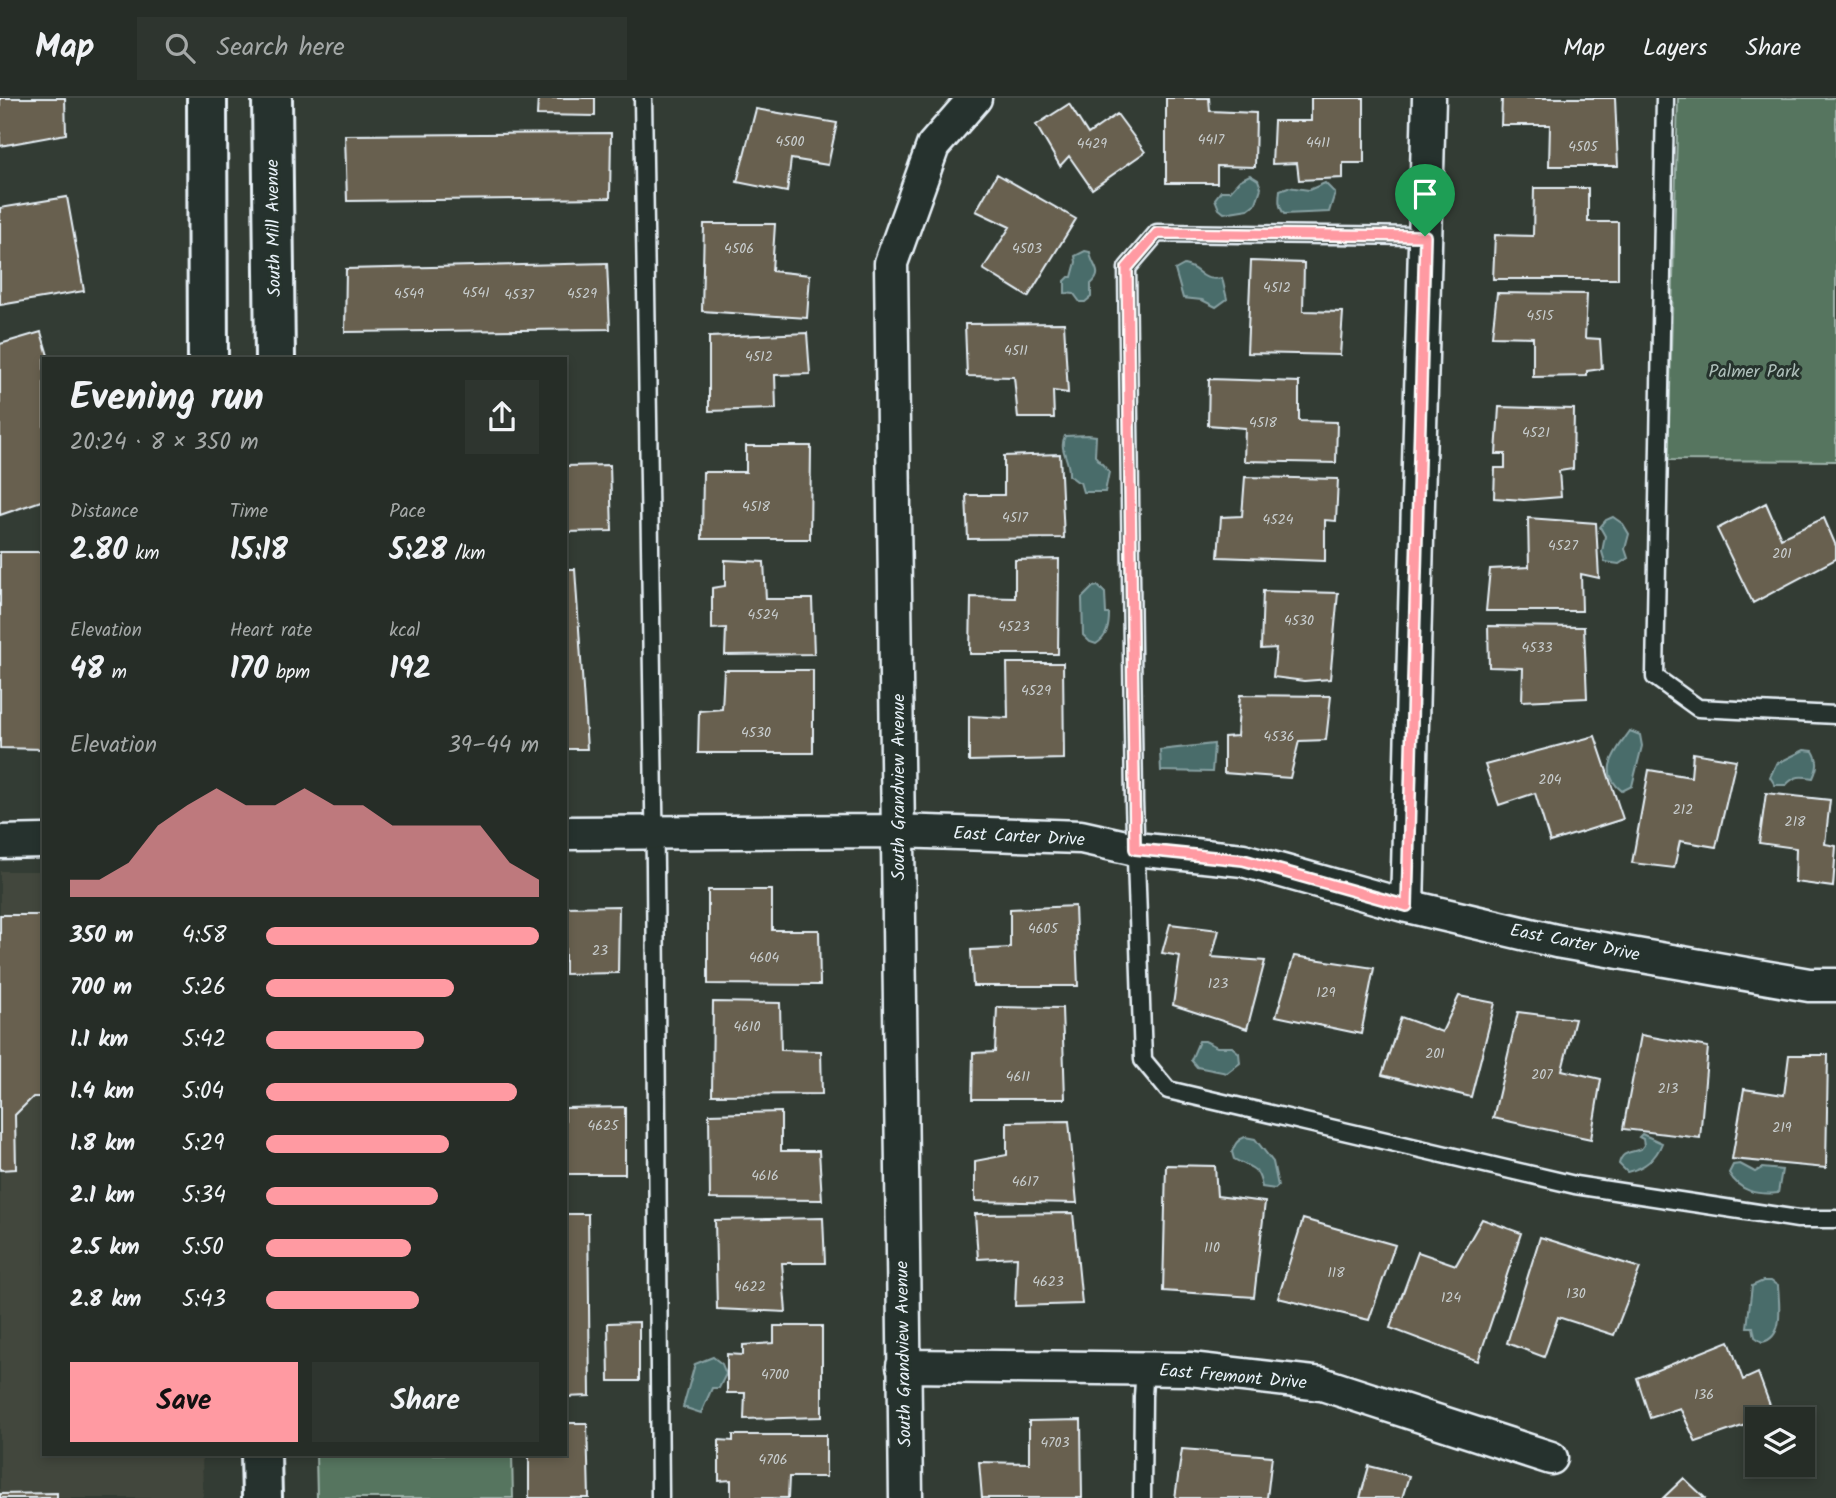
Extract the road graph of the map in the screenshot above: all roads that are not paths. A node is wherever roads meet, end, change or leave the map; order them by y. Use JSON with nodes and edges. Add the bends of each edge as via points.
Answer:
{"nodes":[{"id":1,"x":206,"y":98,"type":"edge"},
{"id":2,"x":272,"y":98,"type":"edge"},
{"id":3,"x":643,"y":98,"type":"edge"},
{"id":4,"x":975,"y":98,"type":"edge"},
{"id":5,"x":1429,"y":98,"type":"edge"},
{"id":6,"x":1665,"y":98,"type":"edge"},
{"id":7,"x":1425,"y":236,"type":"junction"},
{"id":8,"x":208,"y":357,"type":"edge"},
{"id":9,"x":275,"y":357,"type":"edge"},
{"id":10,"x":1836,"y":715,"type":"edge"},
{"id":11,"x":897,"y":831,"type":"junction"},
{"id":12,"x":654,"y":832,"type":"junction"},
{"id":13,"x":567,"y":833,"type":"edge"},
{"id":14,"x":42,"y":841,"type":"edge"},
{"id":15,"x":0,"y":842,"type":"edge"},
{"id":16,"x":1135,"y":849,"type":"junction"},
{"id":17,"x":1407,"y":906,"type":"junction"},
{"id":18,"x":1836,"y":985,"type":"edge"},
{"id":19,"x":1836,"y":1219,"type":"edge"},
{"id":20,"x":903,"y":1366,"type":"junction"},
{"id":21,"x":1145,"y":1368,"type":"junction"},
{"id":22,"x":261,"y":1456,"type":"edge"},
{"id":23,"x":1551,"y":1458,"type":"dead end"},
{"id":24,"x":262,"y":1498,"type":"edge"},
{"id":25,"x":660,"y":1498,"type":"edge"},
{"id":26,"x":906,"y":1498,"type":"edge"},
{"id":27,"x":1142,"y":1498,"type":"edge"}],
"edges":[{"from":1,"to":8,"type":"main road"},
{"from":2,"to":9,"type":"main road","name":"South Mill Avenue"},
{"from":3,"to":12,"type":"lane"},
{"from":4,"to":11,"type":"street","name":"South Grandview Avenue","via":[[933,146],[891,263]]},
{"from":5,"to":7,"type":"street"},
{"from":6,"to":10,"type":"lane","via":[[1655,677],[1699,708]]},
{"from":7,"to":16,"type":"lane","via":[[1157,233],[1127,268]]},
{"from":7,"to":17,"type":"street"},
{"from":11,"to":12,"type":"street","name":"East Carter Drive"},
{"from":11,"to":16,"type":"street","name":"East Carter Drive","via":[[1081,838]]},
{"from":11,"to":20,"type":"street","name":"South Grandview Avenue"},
{"from":12,"to":13,"type":"street","name":"East Carter Drive"},
{"from":12,"to":25,"type":"lane"},
{"from":14,"to":15,"type":"street"},
{"from":16,"to":17,"type":"street","name":"East Carter Drive","via":[[1243,860]]},
{"from":16,"to":19,"type":"lane","via":[[1143,1060],[1168,1090],[1575,1185],[1798,1219]]},
{"from":17,"to":18,"type":"street","name":"East Carter Drive","via":[[1556,941],[1809,985]]},
{"from":20,"to":21,"type":"street","name":"East Fremont Drive"},
{"from":20,"to":26,"type":"street","name":"South Grandview Avenue"},
{"from":21,"to":23,"type":"street","name":"East Fremont Drive","via":[[1322,1384]]},
{"from":21,"to":27,"type":"lane"},
{"from":22,"to":24,"type":"main road"}]}
